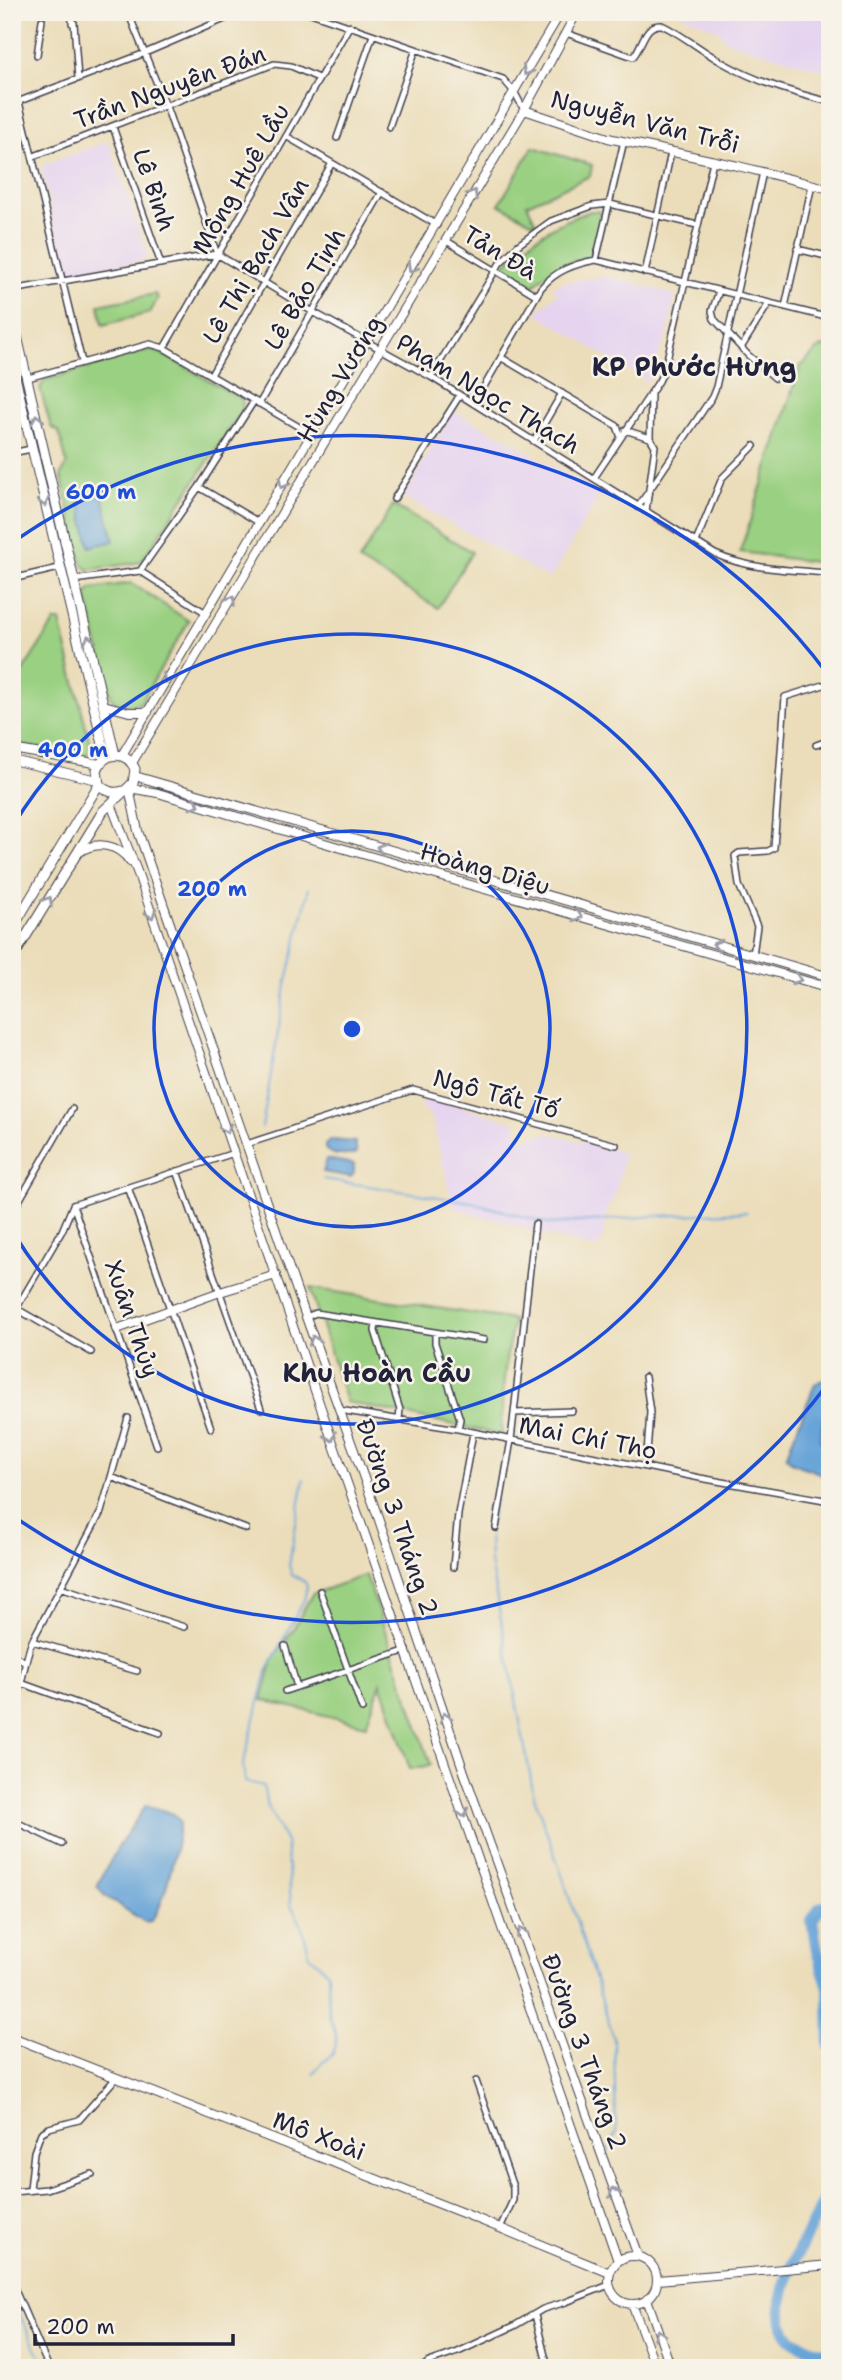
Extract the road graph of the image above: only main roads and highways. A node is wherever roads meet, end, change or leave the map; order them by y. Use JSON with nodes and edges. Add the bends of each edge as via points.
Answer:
{"nodes":[{"id":1,"x":561,"y":12,"type":"edge"},
{"id":2,"x":577,"y":12,"type":"edge"},
{"id":3,"x":524,"y":110,"type":"junction"},
{"id":4,"x":830,"y":189,"type":"edge"},
{"id":5,"x":12,"y":315,"type":"edge"},
{"id":6,"x":12,"y":364,"type":"edge"},
{"id":7,"x":104,"y":705,"type":"junction"},
{"id":8,"x":148,"y":712,"type":"junction"},
{"id":9,"x":12,"y":749,"type":"edge"},
{"id":10,"x":111,"y":758,"type":"junction"},
{"id":11,"x":12,"y":761,"type":"edge"},
{"id":12,"x":132,"y":763,"type":"junction"},
{"id":13,"x":135,"y":776,"type":"junction"},
{"id":14,"x":100,"y":784,"type":"junction"},
{"id":15,"x":126,"y":790,"type":"junction"},
{"id":16,"x":111,"y":804,"type":"junction"},
{"id":17,"x":76,"y":855,"type":"junction"},
{"id":18,"x":138,"y":874,"type":"junction"},
{"id":19,"x":474,"y":874,"type":"junction"},
{"id":20,"x":471,"y":885,"type":"junction"},
{"id":21,"x":12,"y":929,"type":"edge"},
{"id":22,"x":12,"y":959,"type":"edge"},
{"id":23,"x":773,"y":961,"type":"junction"},
{"id":24,"x":769,"y":971,"type":"junction"},
{"id":25,"x":830,"y":977,"type":"edge"},
{"id":26,"x":830,"y":988,"type":"edge"},
{"id":27,"x":276,"y":1275,"type":"junction"},
{"id":28,"x":117,"y":1329,"type":"road end"},
{"id":29,"x":377,"y":1517,"type":"junction"},
{"id":30,"x":363,"y":1523,"type":"junction"},
{"id":31,"x":464,"y":1772,"type":"junction"},
{"id":32,"x":450,"y":1776,"type":"junction"},
{"id":33,"x":12,"y":2037,"type":"edge"},
{"id":34,"x":575,"y":2085,"type":"junction"},
{"id":35,"x":559,"y":2091,"type":"junction"},
{"id":36,"x":638,"y":2256,"type":"junction"},
{"id":37,"x":618,"y":2261,"type":"junction"},
{"id":38,"x":830,"y":2264,"type":"edge"},
{"id":39,"x":610,"y":2273,"type":"junction"},
{"id":40,"x":658,"y":2280,"type":"junction"},
{"id":41,"x":647,"y":2300,"type":"junction"},
{"id":42,"x":632,"y":2304,"type":"junction"},
{"id":43,"x":656,"y":2368,"type":"edge"},
{"id":44,"x":671,"y":2368,"type":"edge"}],
"edges":[{"from":1,"to":8,"type":"main road","name":"Hùng Vương","one_way":true},
{"from":2,"to":3,"type":"main road","name":"Hùng Vương"},
{"from":3,"to":4,"type":"main road","name":"Nguyễn Văn Trỗi","via":[[624,141]]},
{"from":12,"to":3,"type":"main road","name":"Hùng Vương","one_way":true},
{"from":7,"to":5,"type":"main road","one_way":true},
{"from":6,"to":10,"type":"main road","one_way":true,"via":[[59,568]]},
{"from":7,"to":8,"type":"main road"},
{"from":7,"to":10,"type":"main road"},
{"from":8,"to":10,"type":"main road","name":"Hùng Vương"},
{"from":9,"to":10,"type":"main road"},
{"from":10,"to":12,"type":"main road"},
{"from":10,"to":14,"type":"main road"},
{"from":11,"to":14,"type":"main road"},
{"from":12,"to":13,"type":"main road"},
{"from":13,"to":15,"type":"main road"},
{"from":19,"to":13,"type":"main road","name":"Hoàng Diệu","one_way":true},
{"from":14,"to":15,"type":"main road","via":[[116,793]]},
{"from":14,"to":16,"type":"main road"},
{"from":14,"to":21,"type":"main road"},
{"from":15,"to":16,"type":"main road"},
{"from":15,"to":20,"type":"main road","name":"Hoàng Diệu","one_way":true,"via":[[158,793]]},
{"from":29,"to":15,"type":"main road","name":"Đường 3 Tháng 2","one_way":true},
{"from":16,"to":17,"type":"main road"},
{"from":16,"to":18,"type":"main road","name":"Đường 3 Tháng 2"},
{"from":17,"to":18,"type":"main road","via":[[106,845],[127,856]]},
{"from":22,"to":17,"type":"main road","one_way":true},
{"from":18,"to":27,"type":"main road","name":"Đường 3 Tháng 2","one_way":true},
{"from":19,"to":20,"type":"main road"},
{"from":23,"to":19,"type":"main road","name":"Hoàng Diệu","one_way":true},
{"from":20,"to":24,"type":"main road","name":"Hoàng Diệu","one_way":true},
{"from":23,"to":24,"type":"main road"},
{"from":23,"to":25,"type":"main road","name":"Hoàng Diệu"},
{"from":24,"to":26,"type":"main road","name":"Hoàng Diệu","one_way":true},
{"from":27,"to":28,"type":"main road"},
{"from":27,"to":30,"type":"main road","name":"Đường 3 Tháng 2","one_way":true},
{"from":29,"to":30,"type":"main road"},
{"from":31,"to":29,"type":"main road","name":"Đường 3 Tháng 2","one_way":true},
{"from":30,"to":32,"type":"main road","name":"Đường 3 Tháng 2"},
{"from":31,"to":32,"type":"main road"},
{"from":34,"to":31,"type":"main road","name":"Đường 3 Tháng 2","one_way":true},
{"from":32,"to":35,"type":"main road","name":"Đường 3 Tháng 2","one_way":true},
{"from":33,"to":39,"type":"main road","name":"Mô Xoài"},
{"from":34,"to":35,"type":"main road"},
{"from":36,"to":34,"type":"main road","name":"Đường 3 Tháng 2","one_way":true},
{"from":35,"to":37,"type":"main road","name":"Đường 3 Tháng 2"},
{"from":36,"to":37,"type":"main road"},
{"from":36,"to":40,"type":"main road","via":[[652,2264]]},
{"from":37,"to":39,"type":"main road"},
{"from":38,"to":40,"type":"main road"},
{"from":39,"to":42,"type":"main road","via":[[610,2285],[618,2298]]},
{"from":40,"to":41,"type":"main road"},
{"from":41,"to":42,"type":"main road"},
{"from":44,"to":41,"type":"main road","one_way":true},
{"from":42,"to":43,"type":"main road"}]}
